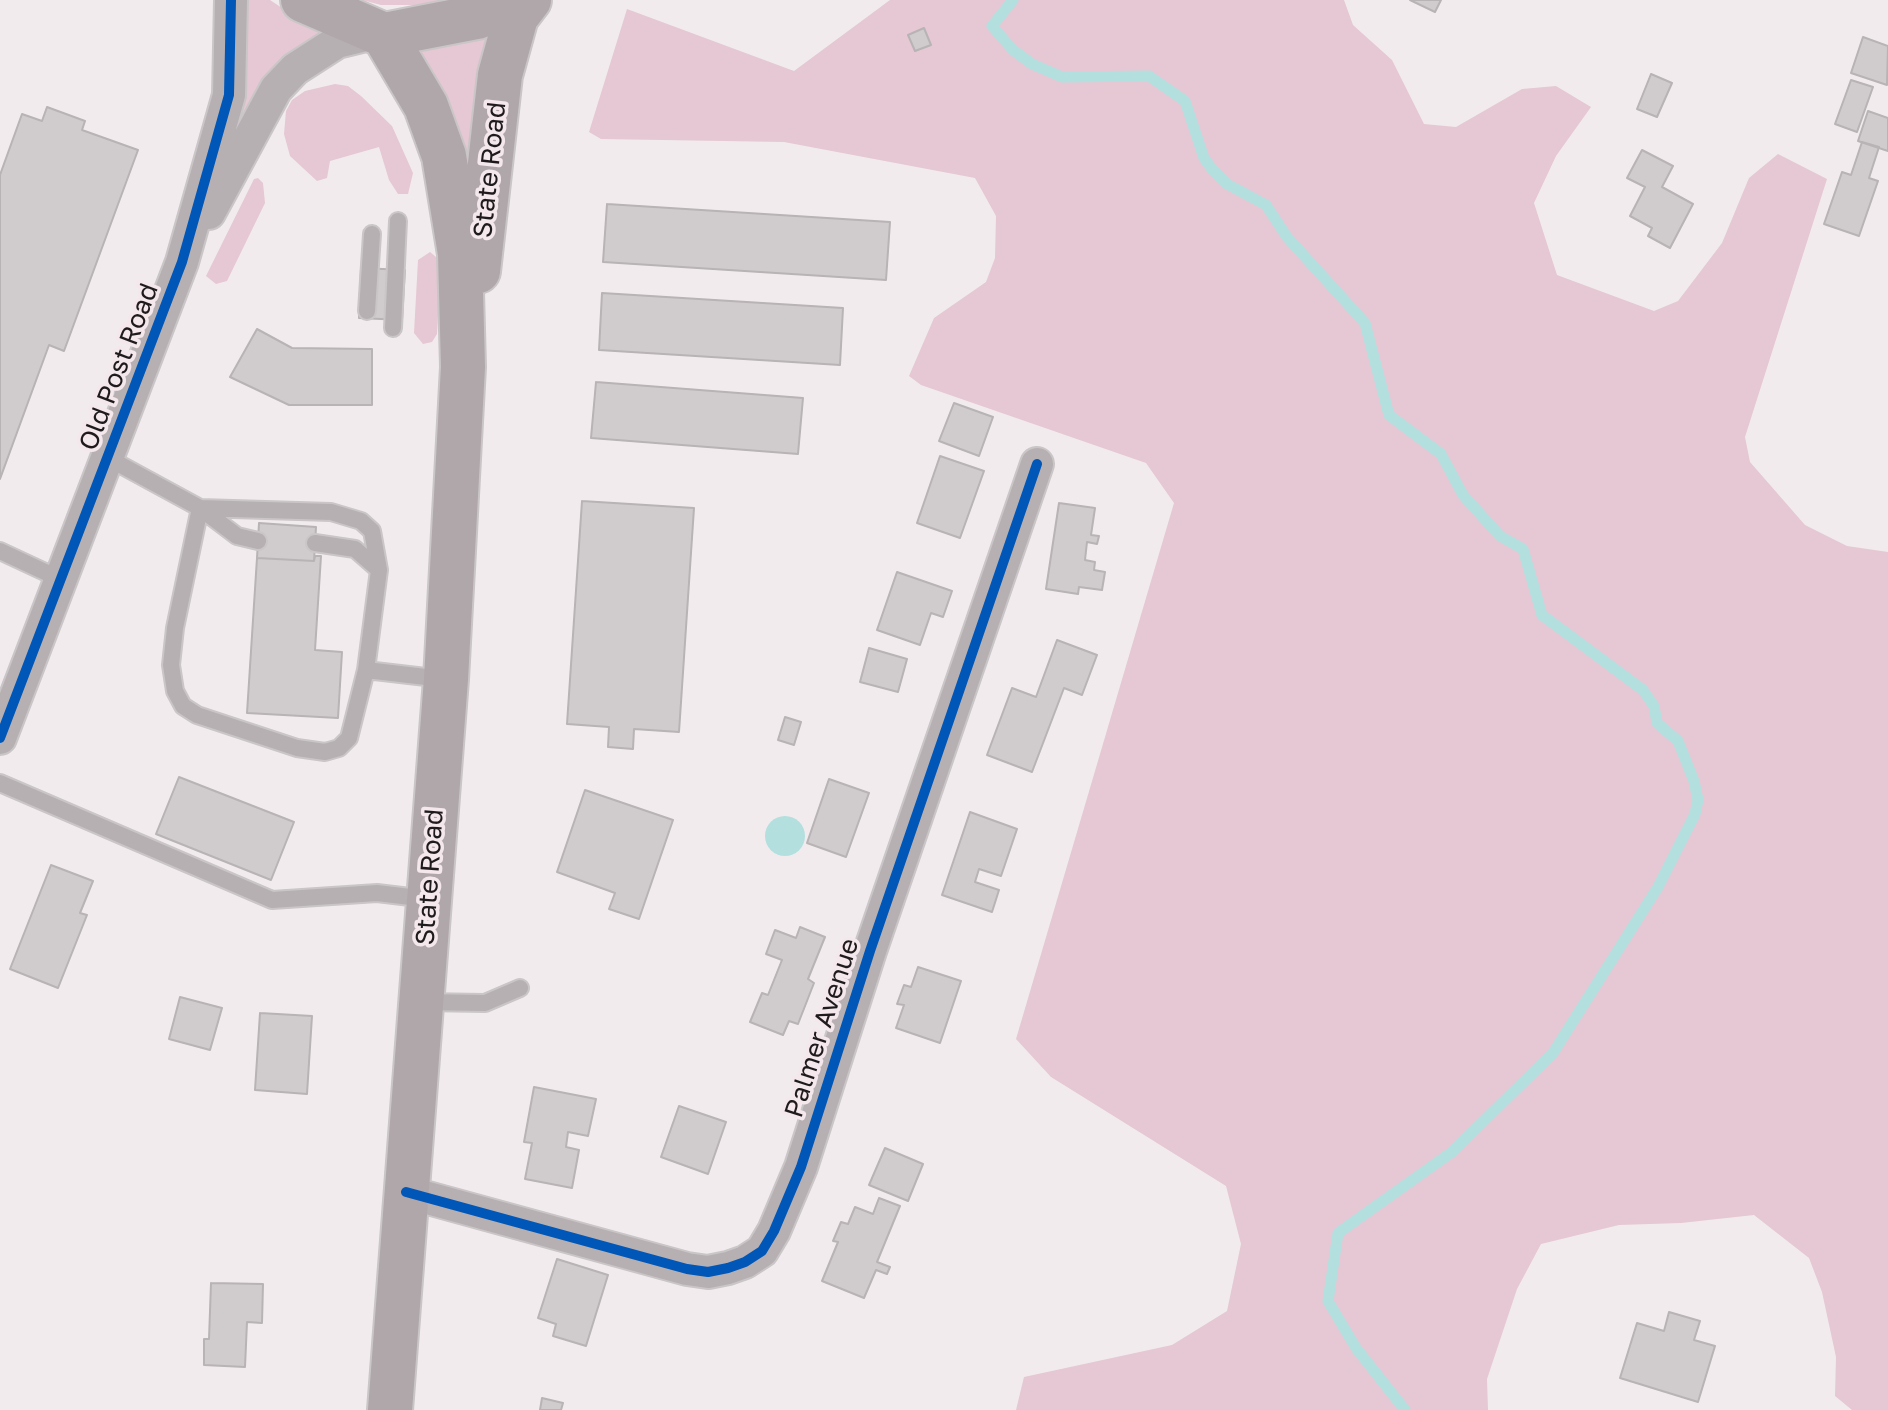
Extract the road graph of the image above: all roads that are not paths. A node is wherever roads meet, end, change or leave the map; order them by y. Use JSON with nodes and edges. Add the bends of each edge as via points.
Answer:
{"nodes":[{"id":1,"x":231,"y":0,"type":"edge"},
{"id":2,"x":303,"y":0,"type":"edge"},
{"id":3,"x":520,"y":0,"type":"edge"},
{"id":4,"x":529,"y":0,"type":"edge"},
{"id":5,"x":381,"y":33,"type":"junction"},
{"id":6,"x":398,"y":221,"type":"dead end"},
{"id":7,"x":372,"y":234,"type":"dead end"},
{"id":8,"x":182,"y":262,"type":"junction"},
{"id":9,"x":367,"y":311,"type":"dead end"},
{"id":10,"x":393,"y":328,"type":"dead end"},
{"id":11,"x":463,"y":344,"type":"junction"},
{"id":12,"x":108,"y":458,"type":"junction"},
{"id":13,"x":1037,"y":464,"type":"dead end"},
{"id":14,"x":200,"y":508,"type":"junction"},
{"id":15,"x":258,"y":541,"type":"dead end"},
{"id":16,"x":315,"y":543,"type":"dead end"},
{"id":17,"x":0,"y":551,"type":"edge"},
{"id":18,"x":379,"y":570,"type":"junction"},
{"id":19,"x":60,"y":579,"type":"junction"},
{"id":20,"x":366,"y":670,"type":"junction"},
{"id":21,"x":446,"y":679,"type":"junction"},
{"id":22,"x":0,"y":738,"type":"edge"},
{"id":23,"x":0,"y":783,"type":"edge"},
{"id":24,"x":428,"y":899,"type":"junction"},
{"id":25,"x":520,"y":988,"type":"dead end"},
{"id":26,"x":421,"y":1002,"type":"junction"},
{"id":27,"x":406,"y":1192,"type":"junction"},
{"id":28,"x":390,"y":1410,"type":"edge"}],
"edges":[{"from":1,"to":8,"type":"street","name":"Old Post Road","via":[[229,95]]},
{"from":2,"to":5,"type":"main road"},
{"from":3,"to":5,"type":"main road","via":[[477,17]]},
{"from":4,"to":11,"type":"main road","name":"State Road","via":[[516,17],[500,75],[479,265]]},
{"from":5,"to":8,"type":"street","name":"Old Post Road","via":[[337,42],[295,69],[276,89]]},
{"from":5,"to":11,"type":"main road","name":"State Road","via":[[426,106],[444,156],[460,254]]},
{"from":6,"to":10,"type":"lane"},
{"from":7,"to":9,"type":"lane"},
{"from":8,"to":12,"type":"street","name":"Old Post Road"},
{"from":11,"to":21,"type":"main road","name":"State Road"},
{"from":12,"to":14,"type":"lane"},
{"from":12,"to":19,"type":"street","name":"Old Post Road"},
{"from":13,"to":27,"type":"street","name":"Palmer Avenue","via":[[801,1167],[762,1251],[728,1268],[687,1269]]},
{"from":14,"to":15,"type":"lane","via":[[237,536]]},
{"from":14,"to":18,"type":"lane","via":[[346,515],[372,531]]},
{"from":14,"to":20,"type":"lane","via":[[171,665],[183,706],[283,743],[325,752],[349,738]]},
{"from":16,"to":18,"type":"lane","via":[[355,549]]},
{"from":17,"to":19,"type":"lane"},
{"from":18,"to":20,"type":"lane"},
{"from":19,"to":22,"type":"street","name":"Old Post Road"},
{"from":20,"to":21,"type":"lane"},
{"from":21,"to":24,"type":"main road","name":"State Road"},
{"from":23,"to":24,"type":"lane","via":[[272,900],[377,893]]},
{"from":24,"to":26,"type":"main road","name":"State Road"},
{"from":25,"to":26,"type":"lane","via":[[485,1003]]},
{"from":26,"to":27,"type":"main road","name":"State Road"},
{"from":27,"to":28,"type":"main road","name":"State Road"}]}
